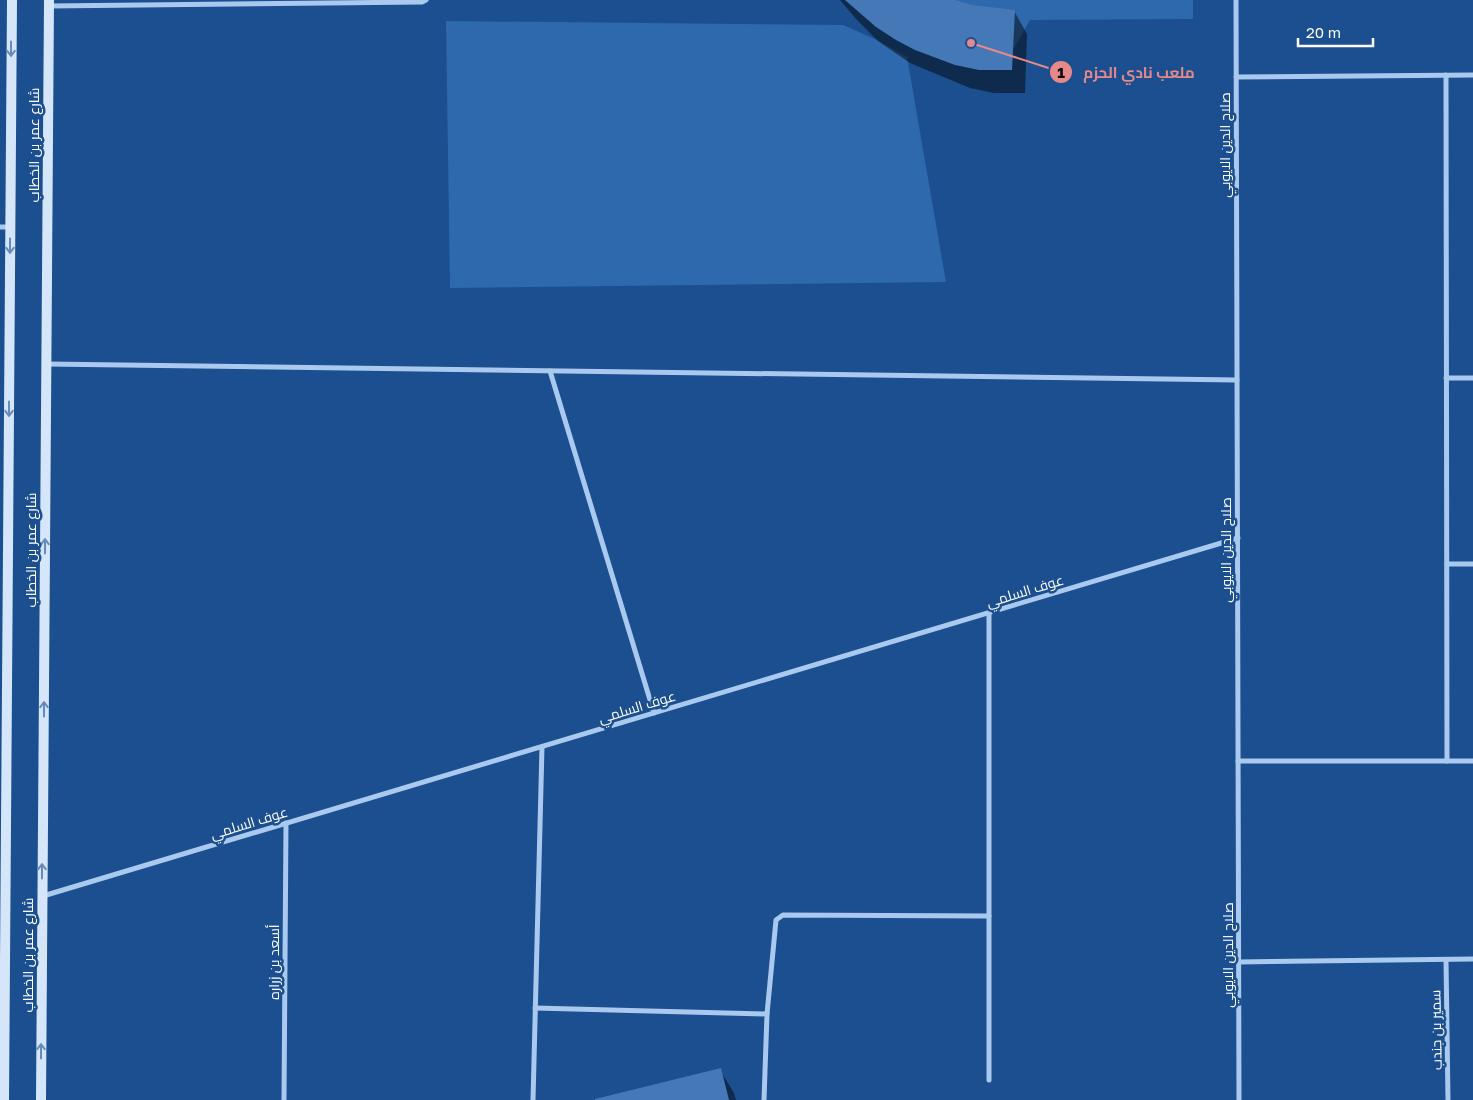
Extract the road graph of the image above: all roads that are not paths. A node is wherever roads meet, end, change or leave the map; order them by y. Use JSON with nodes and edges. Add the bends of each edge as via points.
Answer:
{"nodes":[{"id":1,"x":12,"y":0,"type":"edge"},
{"id":2,"x":426,"y":0,"type":"edge"},
{"id":3,"x":1236,"y":0,"type":"edge"},
{"id":4,"x":49,"y":3,"type":"edge"},
{"id":5,"x":1446,"y":75,"type":"junction"},
{"id":6,"x":1473,"y":75,"type":"edge"},
{"id":7,"x":1236,"y":77,"type":"junction"},
{"id":8,"x":5,"y":227,"type":"edge"},
{"id":9,"x":46,"y":364,"type":"junction"},
{"id":10,"x":550,"y":371,"type":"junction"},
{"id":11,"x":1446,"y":378,"type":"junction"},
{"id":12,"x":1473,"y":378,"type":"edge"},
{"id":13,"x":1237,"y":380,"type":"junction"},
{"id":14,"x":1238,"y":538,"type":"junction"},
{"id":15,"x":1447,"y":564,"type":"junction"},
{"id":16,"x":1473,"y":564,"type":"edge"},
{"id":17,"x":989,"y":613,"type":"junction"},
{"id":18,"x":654,"y":713,"type":"junction"},
{"id":19,"x":542,"y":747,"type":"junction"},
{"id":20,"x":1238,"y":760,"type":"junction"},
{"id":21,"x":1447,"y":761,"type":"junction"},
{"id":22,"x":1473,"y":761,"type":"edge"},
{"id":23,"x":286,"y":823,"type":"junction"},
{"id":24,"x":42,"y":896,"type":"junction"},
{"id":25,"x":989,"y":916,"type":"junction"},
{"id":26,"x":1473,"y":959,"type":"edge"},
{"id":27,"x":1446,"y":960,"type":"junction"},
{"id":28,"x":1239,"y":962,"type":"junction"},
{"id":29,"x":535,"y":1008,"type":"junction"},
{"id":30,"x":767,"y":1014,"type":"junction"},
{"id":31,"x":989,"y":1080,"type":"dead end"},
{"id":32,"x":4,"y":1100,"type":"edge"},
{"id":33,"x":41,"y":1100,"type":"edge"},
{"id":34,"x":284,"y":1100,"type":"edge"},
{"id":35,"x":533,"y":1100,"type":"edge"},
{"id":36,"x":764,"y":1100,"type":"edge"},
{"id":37,"x":1239,"y":1100,"type":"edge"},
{"id":38,"x":1448,"y":1100,"type":"edge"}],
"edges":[{"from":1,"to":8,"type":"street","name":"شارع عمر بن الخطاب","one_way":true},
{"from":2,"to":4,"type":"street"},
{"from":3,"to":7,"type":"street","name":"صلاح الدين الايوبي"},
{"from":4,"to":9,"type":"street","name":"شارع عمر بن الخطاب"},
{"from":5,"to":6,"type":"street"},
{"from":5,"to":7,"type":"street"},
{"from":5,"to":11,"type":"street"},
{"from":7,"to":13,"type":"street","name":"صلاح الدين الايوبي"},
{"from":8,"to":32,"type":"street","name":"شارع عمر بن الخطاب","one_way":true},
{"from":9,"to":10,"type":"street"},
{"from":24,"to":9,"type":"street","name":"شارع عمر بن الخطاب","one_way":true},
{"from":10,"to":13,"type":"street"},
{"from":10,"to":18,"type":"street"},
{"from":11,"to":12,"type":"street"},
{"from":11,"to":15,"type":"street"},
{"from":13,"to":14,"type":"street","name":"صلاح الدين الايوبي"},
{"from":14,"to":17,"type":"street","name":"عوف السلمي"},
{"from":14,"to":20,"type":"street","name":"صلاح الدين الايوبي"},
{"from":15,"to":16,"type":"street"},
{"from":15,"to":21,"type":"street"},
{"from":17,"to":18,"type":"street","name":"عوف السلمي"},
{"from":17,"to":25,"type":"street"},
{"from":18,"to":19,"type":"street","name":"عوف السلمي"},
{"from":19,"to":23,"type":"street","name":"عوف السلمي"},
{"from":19,"to":29,"type":"street"},
{"from":20,"to":21,"type":"street"},
{"from":20,"to":28,"type":"street","name":"صلاح الدين الايوبي"},
{"from":21,"to":22,"type":"street"},
{"from":23,"to":24,"type":"street","name":"عوف السلمي"},
{"from":23,"to":34,"type":"street","name":"أسعد بن زراره"},
{"from":33,"to":24,"type":"street","name":"شارع عمر بن الخطاب","one_way":true},
{"from":25,"to":30,"type":"street","via":[[783,915],[776,920]]},
{"from":25,"to":31,"type":"street"},
{"from":26,"to":27,"type":"street"},
{"from":27,"to":28,"type":"street"},
{"from":27,"to":38,"type":"street","name":"سمير بن جندب"},
{"from":28,"to":37,"type":"street","name":"صلاح الدين الايوبي"},
{"from":29,"to":30,"type":"street"},
{"from":29,"to":35,"type":"street"},
{"from":30,"to":36,"type":"street"}]}
